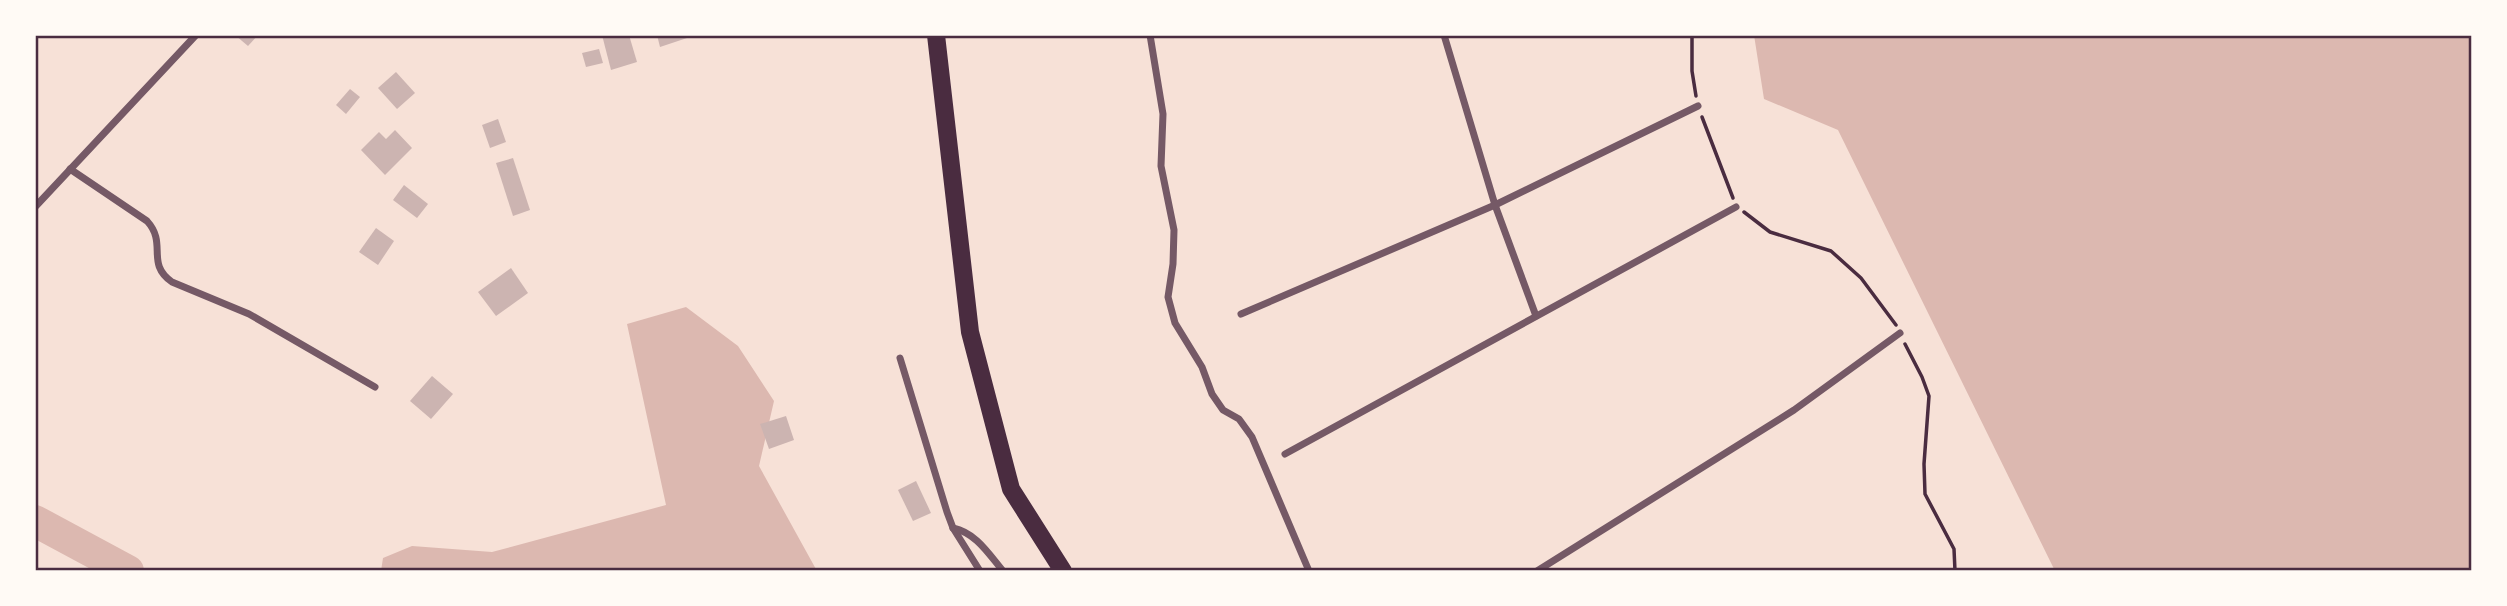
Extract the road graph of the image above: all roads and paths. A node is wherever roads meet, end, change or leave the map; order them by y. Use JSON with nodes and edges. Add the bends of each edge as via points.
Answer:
{"nodes":[{"id":1,"x":196,"y":35,"type":"edge"},
{"id":2,"x":936,"y":35,"type":"edge"},
{"id":3,"x":1150,"y":35,"type":"edge"},
{"id":4,"x":1444,"y":35,"type":"edge"},
{"id":5,"x":1692,"y":35,"type":"edge"},
{"id":6,"x":1698,"y":106,"type":"junction"},
{"id":7,"x":70,"y":169,"type":"junction"},
{"id":8,"x":1494,"y":205,"type":"junction"},
{"id":9,"x":1737,"y":206,"type":"junction"},
{"id":10,"x":35,"y":207,"type":"edge"},
{"id":11,"x":1241,"y":314,"type":"dead end"},
{"id":12,"x":1536,"y":316,"type":"junction"},
{"id":13,"x":1900,"y":333,"type":"junction"},
{"id":14,"x":900,"y":358,"type":"dead end"},
{"id":15,"x":375,"y":387,"type":"dead end"},
{"id":16,"x":1285,"y":454,"type":"dead end"},
{"id":17,"x":953,"y":528,"type":"junction"},
{"id":18,"x":980,"y":571,"type":"edge"},
{"id":19,"x":1003,"y":571,"type":"edge"},
{"id":20,"x":1063,"y":571,"type":"edge"},
{"id":21,"x":1309,"y":571,"type":"edge"},
{"id":22,"x":1537,"y":571,"type":"edge"},
{"id":23,"x":1955,"y":571,"type":"edge"}],
"edges":[{"from":1,"to":7,"type":"street"},
{"from":2,"to":20,"type":"main road","via":[[970,332],[1011,489]]},
{"from":3,"to":21,"type":"street","via":[[1163,114],[1161,166],[1174,230],[1168,297],[1175,323],[1202,367],[1212,394],[1252,437]]},
{"from":4,"to":8,"type":"street"},
{"from":5,"to":6,"type":"path"},
{"from":6,"to":8,"type":"street"},
{"from":6,"to":9,"type":"path"},
{"from":7,"to":10,"type":"street"},
{"from":7,"to":15,"type":"street","via":[[154,229],[163,276],[249,314]]},
{"from":8,"to":11,"type":"street"},
{"from":8,"to":12,"type":"street"},
{"from":9,"to":12,"type":"street"},
{"from":9,"to":13,"type":"path","via":[[1770,232],[1831,251],[1861,278]]},
{"from":12,"to":16,"type":"street"},
{"from":13,"to":22,"type":"street","via":[[1794,410]]},
{"from":13,"to":23,"type":"path","via":[[1928,396],[1925,494],[1954,549]]},
{"from":14,"to":17,"type":"street"},
{"from":17,"to":18,"type":"street"},
{"from":17,"to":19,"type":"street","via":[[967,531]]}]}
